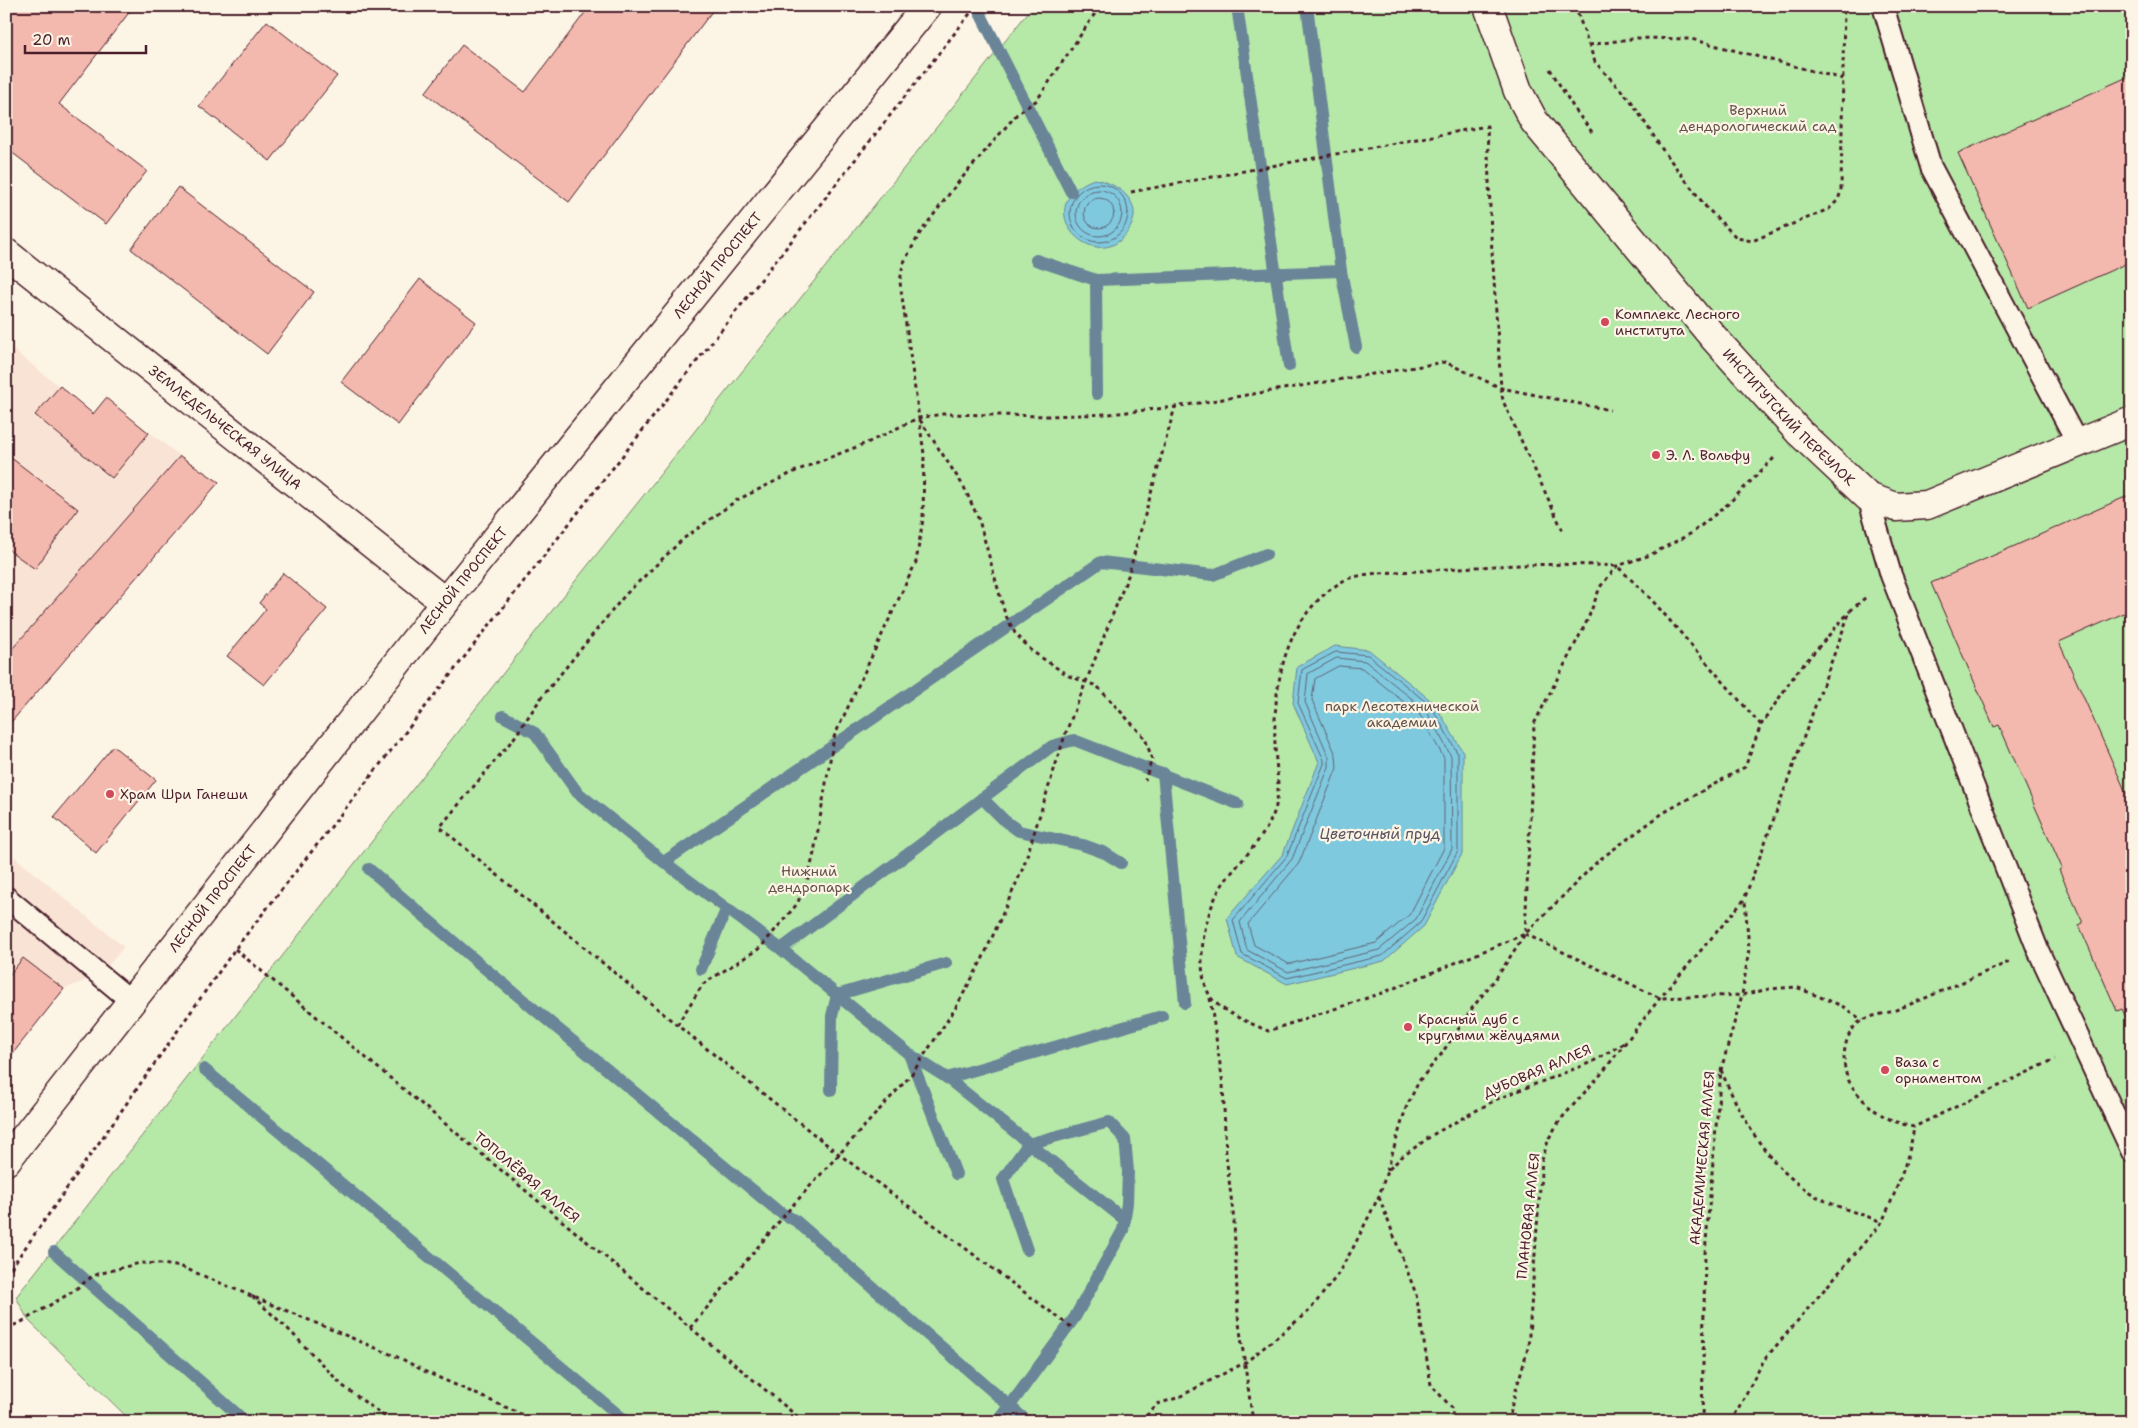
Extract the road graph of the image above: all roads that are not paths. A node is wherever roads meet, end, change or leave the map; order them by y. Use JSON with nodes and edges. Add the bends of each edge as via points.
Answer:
{"nodes":[{"id":1,"x":927,"y":6,"type":"edge"},
{"id":2,"x":1488,"y":6,"type":"edge"},
{"id":3,"x":1883,"y":6,"type":"edge"},
{"id":4,"x":6,"y":253,"type":"edge"},
{"id":5,"x":2132,"y":421,"type":"edge"},
{"id":6,"x":2078,"y":444,"type":"junction"},
{"id":7,"x":1868,"y":497,"type":"junction"},
{"id":8,"x":445,"y":602,"type":"junction"},
{"id":9,"x":6,"y":897,"type":"edge"},
{"id":10,"x":130,"y":1000,"type":"junction"},
{"id":11,"x":2132,"y":1152,"type":"edge"},
{"id":12,"x":6,"y":1161,"type":"edge"}],
"edges":[{"from":1,"to":8,"type":"street","name":"ЛЕСНОЙ ПРОСПЕКТ"},
{"from":2,"to":7,"type":"street","name":"ИНСТИТУТСКИЙ ПЕРЕУЛОК","via":[[1518,92],[1534,121],[1682,300],[1798,432]]},
{"from":3,"to":6,"type":"lane","via":[[1931,167]]},
{"from":4,"to":8,"type":"street","name":"ЗЕМЛЕДЕЛЬЧЕСКАЯ УЛИЦА"},
{"from":5,"to":6,"type":"street","name":"ИНСТИТУТСКИЙ ПЕРЕУЛОК"},
{"from":6,"to":7,"type":"street","name":"ИНСТИТУТСКИЙ ПЕРЕУЛОК","via":[[1927,505],[1896,507]]},
{"from":7,"to":11,"type":"lane","via":[[1891,576],[2038,950]]},
{"from":8,"to":10,"type":"street","name":"ЛЕСНОЙ ПРОСПЕКТ"},
{"from":9,"to":10,"type":"lane"},
{"from":10,"to":12,"type":"street","name":"ЛЕСНОЙ ПРОСПЕКТ"}]}
